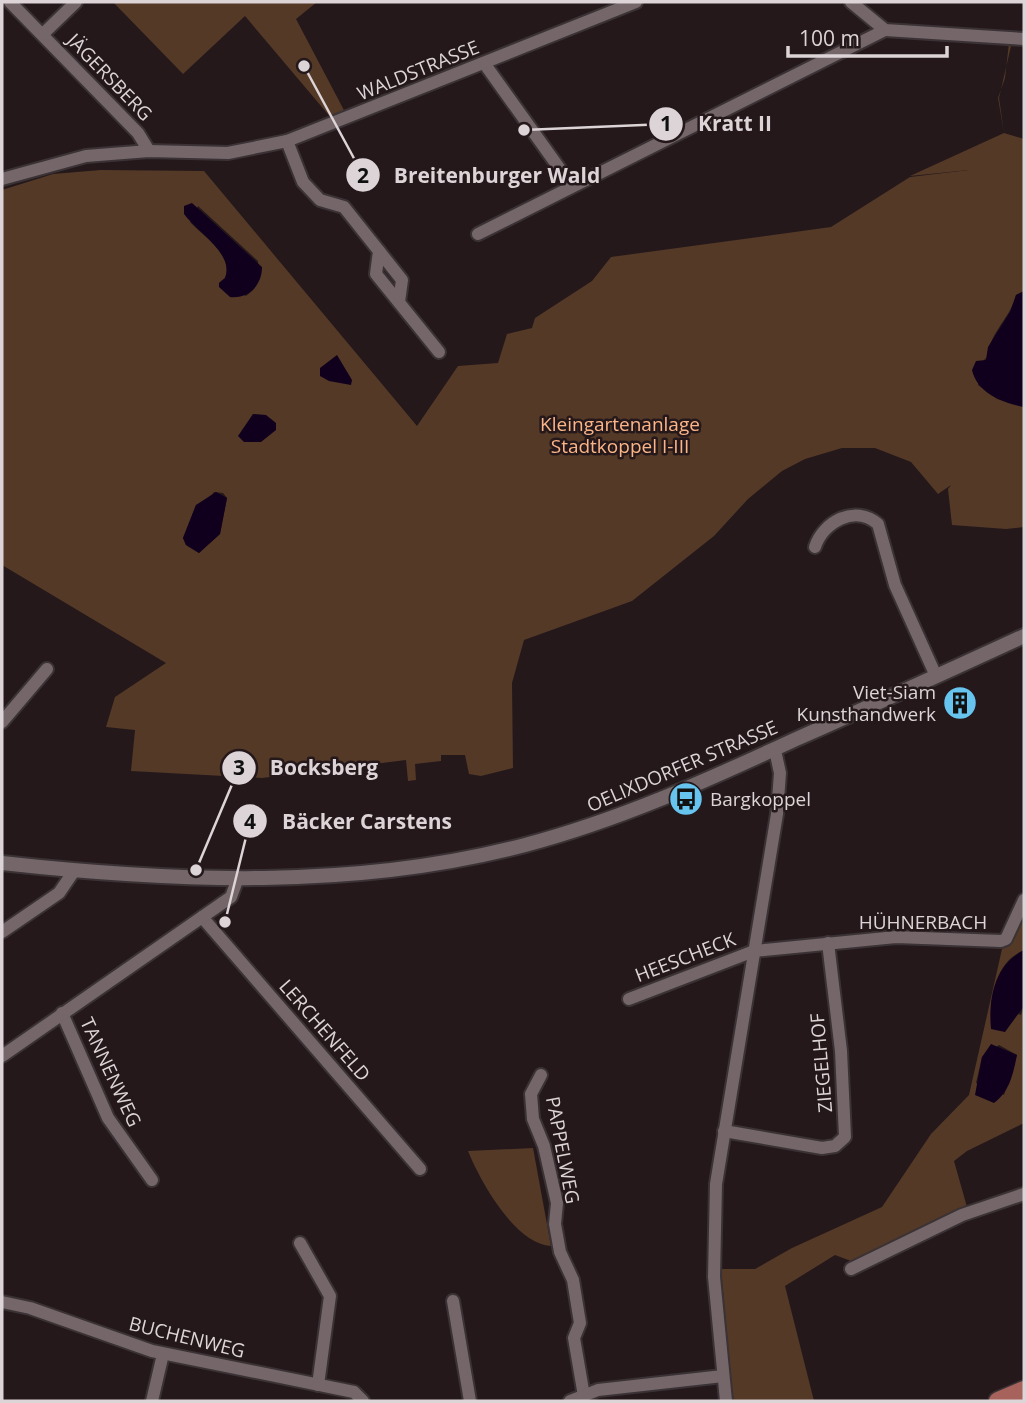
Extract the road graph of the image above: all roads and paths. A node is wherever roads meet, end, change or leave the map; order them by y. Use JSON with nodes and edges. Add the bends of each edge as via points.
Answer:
{"nodes":[{"id":1,"x":10,"y":2,"type":"edge"},
{"id":2,"x":76,"y":2,"type":"edge"},
{"id":3,"x":636,"y":2,"type":"edge"},
{"id":4,"x":851,"y":2,"type":"edge"},
{"id":5,"x":885,"y":30,"type":"junction"},
{"id":6,"x":43,"y":34,"type":"junction"},
{"id":7,"x":1024,"y":39,"type":"edge"},
{"id":8,"x":484,"y":64,"type":"junction"},
{"id":9,"x":287,"y":141,"type":"junction"},
{"id":10,"x":149,"y":151,"type":"junction"},
{"id":11,"x":2,"y":179,"type":"edge"},
{"id":12,"x":572,"y":186,"type":"junction"},
{"id":13,"x":478,"y":234,"type":"dead end"},
{"id":14,"x":439,"y":352,"type":"dead end"},
{"id":15,"x":815,"y":547,"type":"dead end"},
{"id":16,"x":1024,"y":636,"type":"edge"},
{"id":17,"x":47,"y":669,"type":"dead end"},
{"id":18,"x":936,"y":676,"type":"junction"},
{"id":19,"x":2,"y":722,"type":"edge"},
{"id":20,"x":775,"y":750,"type":"junction"},
{"id":21,"x":2,"y":863,"type":"edge"},
{"id":22,"x":74,"y":871,"type":"junction"},
{"id":23,"x":238,"y":878,"type":"junction"},
{"id":24,"x":1024,"y":900,"type":"edge"},
{"id":25,"x":202,"y":917,"type":"junction"},
{"id":26,"x":2,"y":932,"type":"edge"},
{"id":27,"x":828,"y":943,"type":"junction"},
{"id":28,"x":754,"y":951,"type":"junction"},
{"id":29,"x":629,"y":999,"type":"dead end"},
{"id":30,"x":62,"y":1013,"type":"junction"},
{"id":31,"x":2,"y":1056,"type":"edge"},
{"id":32,"x":541,"y":1075,"type":"dead end"},
{"id":33,"x":724,"y":1131,"type":"junction"},
{"id":34,"x":420,"y":1169,"type":"dead end"},
{"id":35,"x":152,"y":1180,"type":"dead end"},
{"id":36,"x":1024,"y":1194,"type":"edge"},
{"id":37,"x":300,"y":1243,"type":"dead end"},
{"id":38,"x":851,"y":1269,"type":"dead end"},
{"id":39,"x":453,"y":1301,"type":"dead end"},
{"id":40,"x":2,"y":1302,"type":"edge"},
{"id":41,"x":163,"y":1354,"type":"junction"},
{"id":42,"x":723,"y":1376,"type":"junction"},
{"id":43,"x":318,"y":1385,"type":"junction"},
{"id":44,"x":1024,"y":1390,"type":"edge"},
{"id":45,"x":584,"y":1396,"type":"junction"},
{"id":46,"x":152,"y":1401,"type":"edge"},
{"id":47,"x":363,"y":1401,"type":"edge"},
{"id":48,"x":470,"y":1401,"type":"edge"},
{"id":49,"x":570,"y":1401,"type":"edge"},
{"id":50,"x":726,"y":1401,"type":"edge"},
{"id":51,"x":998,"y":1401,"type":"edge"}],
"edges":[{"from":1,"to":6,"type":"street","name":"JÄGERSBERG"},
{"from":2,"to":6,"type":"street"},
{"from":3,"to":8,"type":"street","name":"WALDSTRASSE"},
{"from":4,"to":5,"type":"street"},
{"from":5,"to":7,"type":"street"},
{"from":5,"to":12,"type":"street"},
{"from":6,"to":10,"type":"street","name":"JÄGERSBERG","via":[[138,133]]},
{"from":8,"to":9,"type":"street","name":"WALDSTRASSE"},
{"from":8,"to":12,"type":"street"},
{"from":9,"to":10,"type":"street","name":"WALDSTRASSE","via":[[228,153]]},
{"from":9,"to":14,"type":"street","via":[[303,182],[320,200],[344,206],[379,251],[376,274]]},
{"from":10,"to":11,"type":"street","name":"WALDSTRASSE","via":[[86,156]]},
{"from":12,"to":13,"type":"street"},
{"from":15,"to":18,"type":"street","via":[[822,530],[838,520],[862,516],[876,522],[895,585]]},
{"from":16,"to":18,"type":"street","name":"OELIXDORFER STRASSE"},
{"from":17,"to":19,"type":"street"},
{"from":18,"to":20,"type":"street","name":"OELIXDORFER STRASSE"},
{"from":20,"to":23,"type":"street","name":"OELIXDORFER STRASSE","via":[[639,809],[522,846],[388,869]]},
{"from":20,"to":28,"type":"street","via":[[780,773],[778,803]]},
{"from":21,"to":22,"type":"street","name":"OELIXDORFER STRASSE"},
{"from":22,"to":23,"type":"street","name":"OELIXDORFER STRASSE"},
{"from":22,"to":26,"type":"street","via":[[59,893]]},
{"from":23,"to":25,"type":"street","via":[[230,897]]},
{"from":24,"to":27,"type":"street","name":"HÜHNERBACH","via":[[1006,939],[1000,941],[895,937]]},
{"from":25,"to":30,"type":"street"},
{"from":25,"to":34,"type":"street","name":"LERCHENFELD"},
{"from":27,"to":28,"type":"street","name":"HÜHNERBACH"},
{"from":27,"to":33,"type":"street","name":"ZIEGELHOF","via":[[841,1051],[845,1137],[835,1146],[822,1148]]},
{"from":28,"to":29,"type":"street","name":"HEESCHECK"},
{"from":28,"to":33,"type":"street"},
{"from":30,"to":31,"type":"street"},
{"from":30,"to":35,"type":"street","name":"TANNENWEG","via":[[104,1111]]},
{"from":32,"to":45,"type":"street","name":"PAPPELWEG","via":[[531,1094],[532,1110],[557,1203],[560,1252],[573,1280],[580,1323],[574,1338]]},
{"from":33,"to":42,"type":"street","via":[[713,1256]]},
{"from":36,"to":38,"type":"street","via":[[962,1215]]},
{"from":37,"to":43,"type":"street","via":[[330,1296]]},
{"from":39,"to":48,"type":"street"},
{"from":40,"to":41,"type":"street","name":"BUCHENWEG"},
{"from":41,"to":43,"type":"street","name":"BUCHENWEG"},
{"from":41,"to":46,"type":"street"},
{"from":42,"to":45,"type":"street","via":[[598,1390]]},
{"from":42,"to":50,"type":"street"},
{"from":43,"to":47,"type":"street","name":"BUCHENWEG","via":[[354,1392]]},
{"from":44,"to":51,"type":"main road"},
{"from":45,"to":49,"type":"street"}]}
